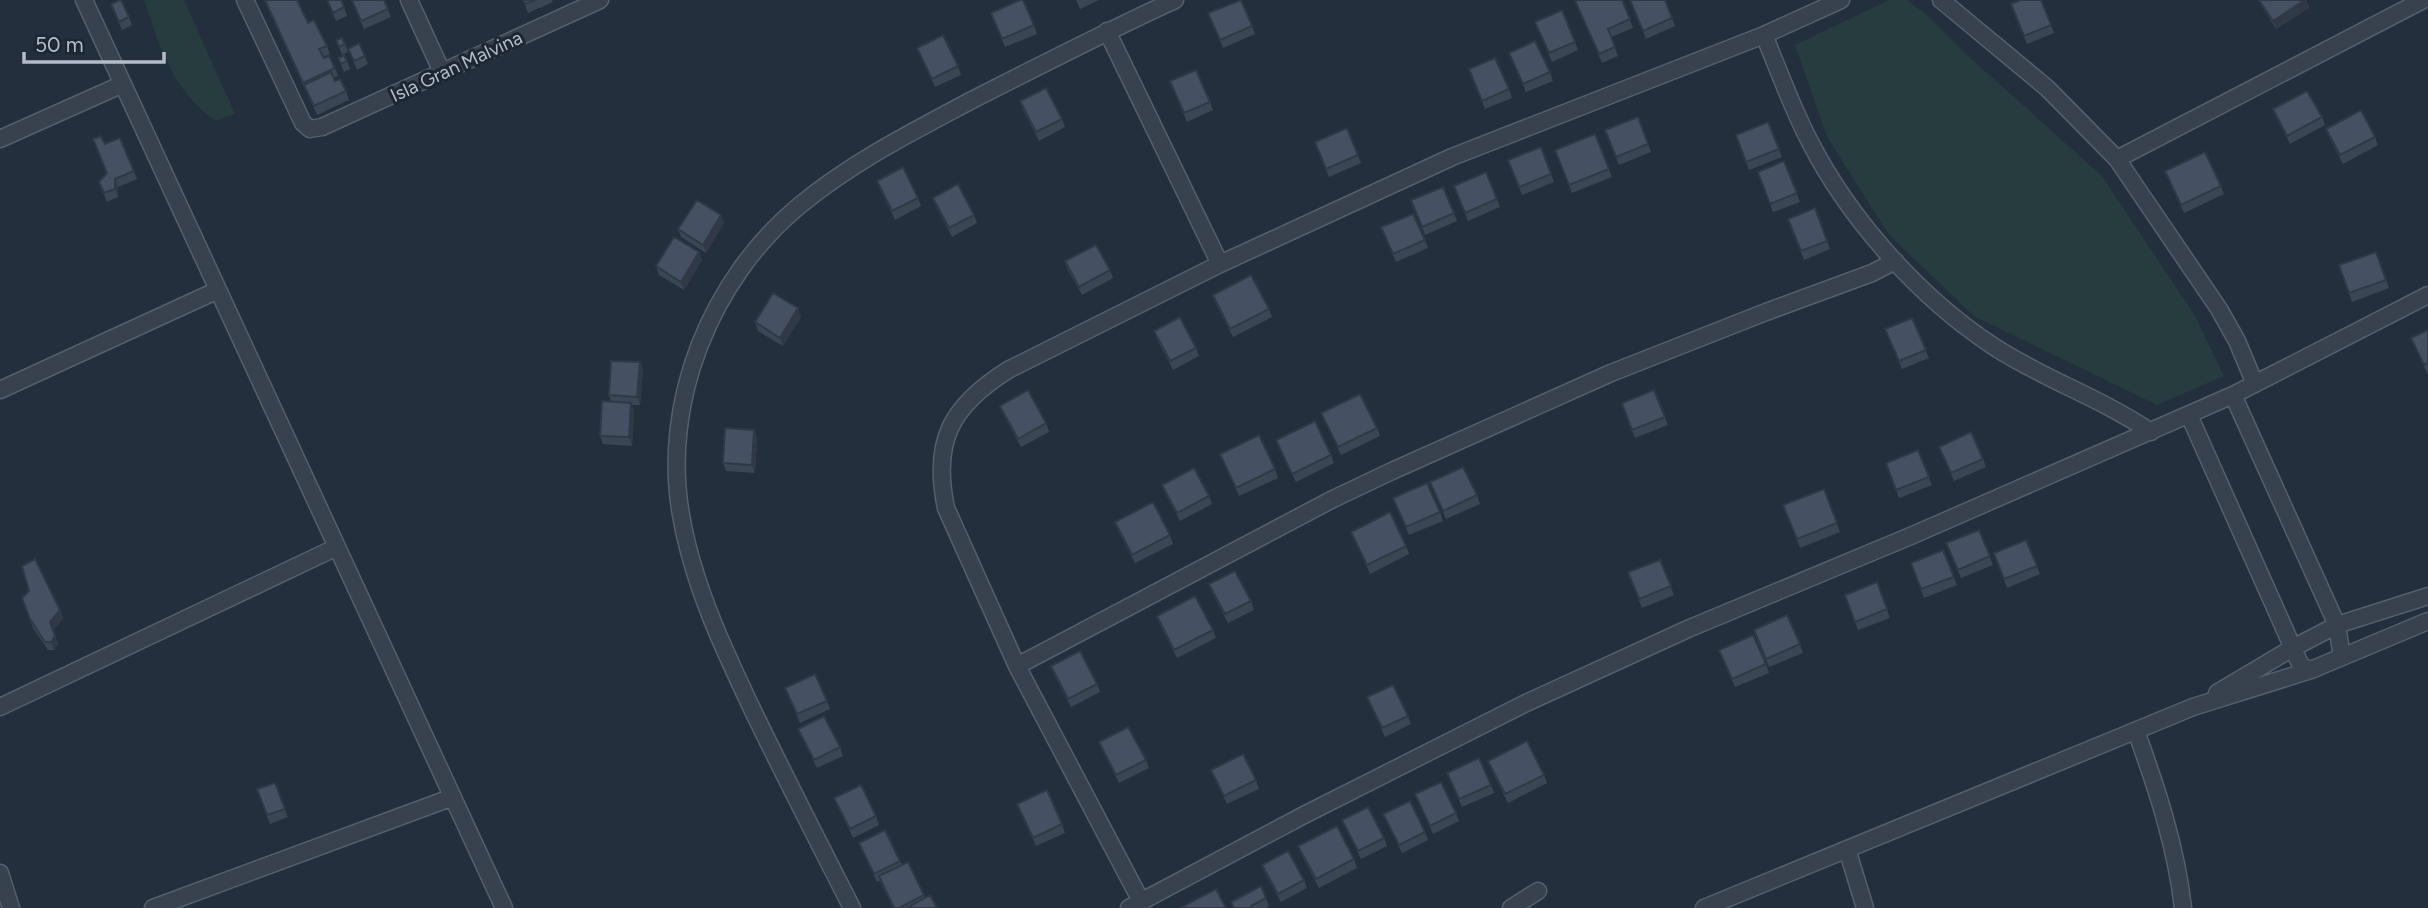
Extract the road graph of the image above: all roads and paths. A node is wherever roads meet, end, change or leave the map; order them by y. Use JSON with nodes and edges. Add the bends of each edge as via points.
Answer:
{"nodes":[{"id":1,"x":85,"y":0,"type":"edge"},
{"id":2,"x":245,"y":0,"type":"edge"},
{"id":3,"x":409,"y":0,"type":"edge"},
{"id":4,"x":1175,"y":0,"type":"edge"},
{"id":5,"x":1941,"y":0,"type":"edge"},
{"id":6,"x":2423,"y":0,"type":"edge"},
{"id":7,"x":1834,"y":1,"type":"edge"},
{"id":8,"x":590,"y":2,"type":"edge"},
{"id":9,"x":1107,"y":32,"type":"junction"},
{"id":10,"x":1765,"y":35,"type":"junction"},
{"id":11,"x":442,"y":72,"type":"junction"},
{"id":12,"x":123,"y":84,"type":"junction"},
{"id":13,"x":0,"y":139,"type":"edge"},
{"id":14,"x":2116,"y":159,"type":"junction"},
{"id":15,"x":1895,"y":261,"type":"junction"},
{"id":16,"x":1220,"y":264,"type":"junction"},
{"id":17,"x":218,"y":290,"type":"junction"},
{"id":18,"x":2428,"y":295,"type":"edge"},
{"id":19,"x":2255,"y":384,"type":"junction"},
{"id":20,"x":0,"y":390,"type":"edge"},
{"id":21,"x":2233,"y":395,"type":"junction"},
{"id":22,"x":2189,"y":415,"type":"junction"},
{"id":23,"x":2151,"y":432,"type":"junction"},
{"id":24,"x":337,"y":547,"type":"junction"},
{"id":25,"x":2428,"y":596,"type":"edge"},
{"id":26,"x":2428,"y":621,"type":"edge"},
{"id":27,"x":2337,"y":625,"type":"junction"},
{"id":28,"x":2291,"y":649,"type":"junction"},
{"id":29,"x":2342,"y":657,"type":"junction"},
{"id":30,"x":1017,"y":666,"type":"junction"},
{"id":31,"x":2311,"y":670,"type":"junction"},
{"id":32,"x":2193,"y":707,"type":"junction"},
{"id":33,"x":0,"y":708,"type":"edge"},
{"id":34,"x":2136,"y":731,"type":"junction"},
{"id":35,"x":453,"y":797,"type":"junction"},
{"id":36,"x":1847,"y":849,"type":"junction"},
{"id":37,"x":0,"y":873,"type":"edge"},
{"id":38,"x":1538,"y":891,"type":"dead end"},
{"id":39,"x":1135,"y":905,"type":"edge"},
{"id":40,"x":11,"y":908,"type":"edge"},
{"id":41,"x":153,"y":908,"type":"edge"},
{"id":42,"x":504,"y":908,"type":"edge"},
{"id":43,"x":852,"y":908,"type":"edge"},
{"id":44,"x":1511,"y":908,"type":"edge"},
{"id":45,"x":1704,"y":908,"type":"edge"},
{"id":46,"x":1865,"y":908,"type":"edge"},
{"id":47,"x":2183,"y":908,"type":"edge"}],
"edges":[{"from":1,"to":12,"type":"street"},
{"from":2,"to":11,"type":"street","name":"Isla Gran Malvina","via":[[303,123],[310,129]]},
{"from":3,"to":11,"type":"street"},
{"from":4,"to":9,"type":"street"},
{"from":5,"to":14,"type":"street","via":[[2047,88]]},
{"from":6,"to":14,"type":"street"},
{"from":7,"to":10,"type":"street"},
{"from":8,"to":11,"type":"street","name":"Isla Gran Malvina"},
{"from":9,"to":16,"type":"street"},
{"from":9,"to":43,"type":"street","via":[[902,137],[797,207],[738,272],[712,316],[690,373],[677,468],[681,515],[695,569],[737,676]]},
{"from":10,"to":15,"type":"street","via":[[1811,145]]},
{"from":10,"to":16,"type":"street","via":[[1547,118]]},
{"from":12,"to":13,"type":"street"},
{"from":12,"to":17,"type":"street"},
{"from":14,"to":19,"type":"street","via":[[2218,309]]},
{"from":15,"to":23,"type":"street","via":[[1941,306],[1993,345]]},
{"from":15,"to":30,"type":"street","via":[[1611,373],[1403,466]]},
{"from":16,"to":30,"type":"street","via":[[1008,370],[986,384],[956,417],[941,459],[946,508]]},
{"from":17,"to":20,"type":"street"},
{"from":17,"to":24,"type":"street"},
{"from":18,"to":19,"type":"street"},
{"from":19,"to":21,"type":"street"},
{"from":21,"to":22,"type":"street"},
{"from":21,"to":27,"type":"street"},
{"from":22,"to":23,"type":"street"},
{"from":22,"to":28,"type":"street"},
{"from":23,"to":39,"type":"street","via":[[1604,667]]},
{"from":24,"to":33,"type":"street"},
{"from":24,"to":35,"type":"street"},
{"from":25,"to":27,"type":"street"},
{"from":26,"to":29,"type":"street"},
{"from":27,"to":28,"type":"street"},
{"from":27,"to":29,"type":"street"},
{"from":28,"to":31,"type":"street","via":[[2301,666]]},
{"from":28,"to":32,"type":"street"},
{"from":29,"to":31,"type":"street"},
{"from":30,"to":39,"type":"street"},
{"from":31,"to":32,"type":"street"},
{"from":32,"to":34,"type":"street"},
{"from":34,"to":36,"type":"street"},
{"from":34,"to":47,"type":"street","via":[[2173,845]]},
{"from":35,"to":41,"type":"street"},
{"from":35,"to":42,"type":"street"},
{"from":36,"to":45,"type":"street"},
{"from":36,"to":46,"type":"street"},
{"from":37,"to":40,"type":"street"},
{"from":38,"to":44,"type":"street"}]}
